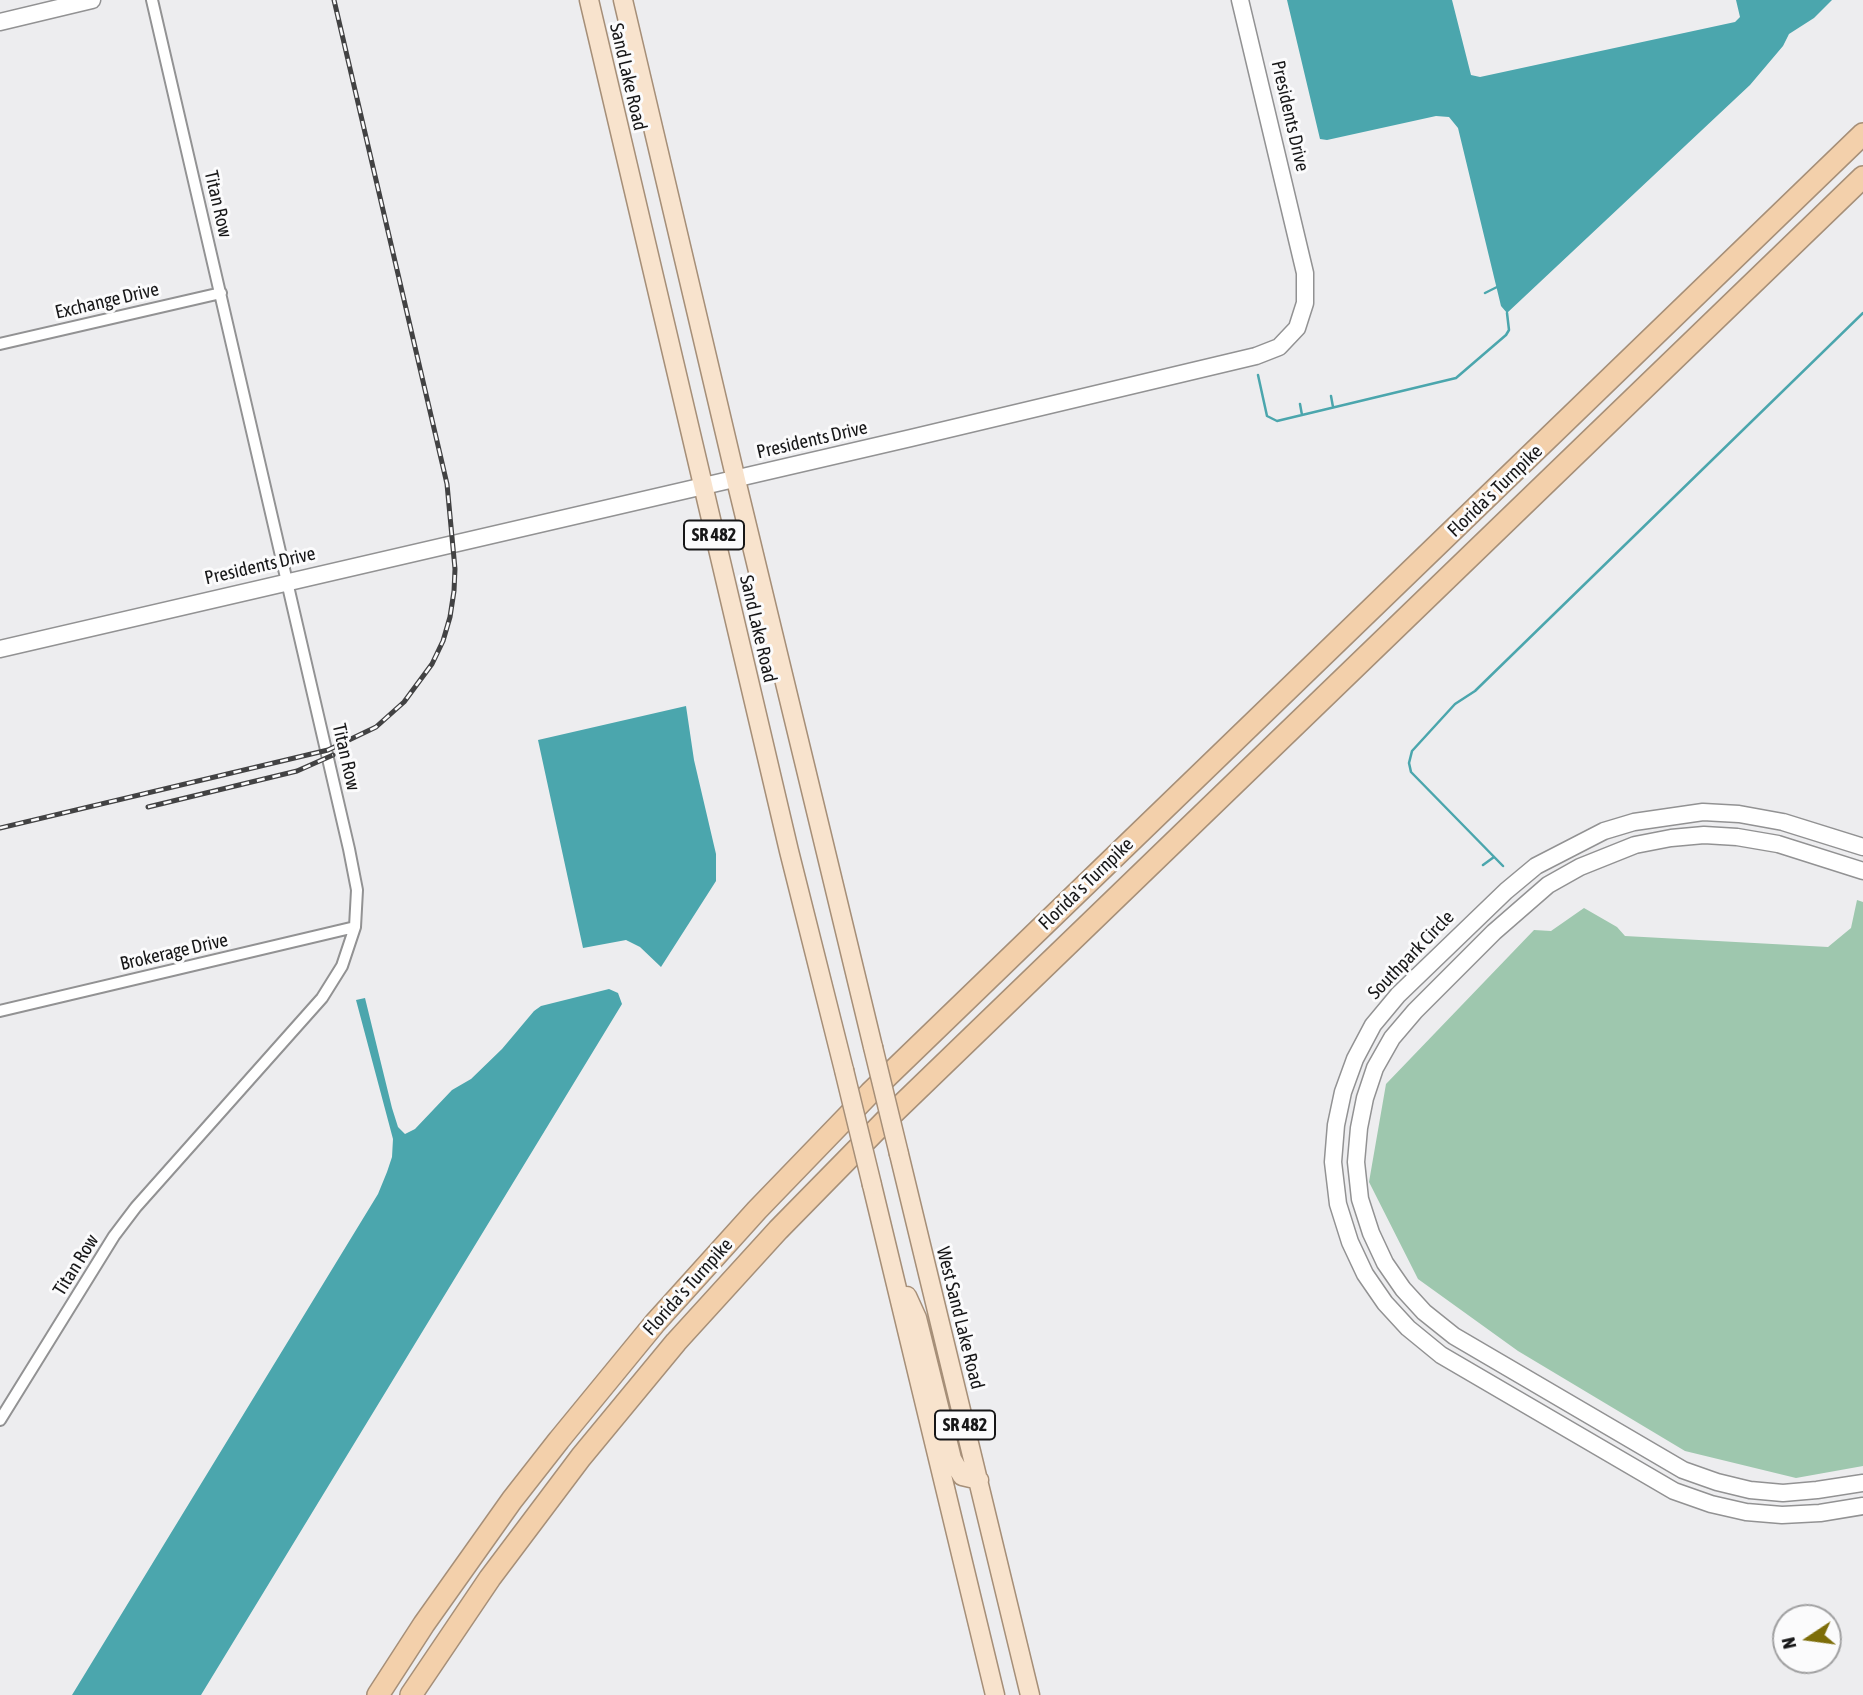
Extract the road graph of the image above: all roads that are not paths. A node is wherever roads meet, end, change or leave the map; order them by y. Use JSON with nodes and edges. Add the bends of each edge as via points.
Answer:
{"nodes":[{"id":1,"x":92,"y":0,"type":"edge"},
{"id":2,"x":152,"y":0,"type":"edge"},
{"id":3,"x":589,"y":0,"type":"edge"},
{"id":4,"x":624,"y":0,"type":"edge"},
{"id":5,"x":1240,"y":0,"type":"edge"},
{"id":6,"x":0,"y":22,"type":"edge"},
{"id":7,"x":1863,"y":134,"type":"edge"},
{"id":8,"x":1863,"y":177,"type":"edge"},
{"id":9,"x":221,"y":293,"type":"junction"},
{"id":10,"x":0,"y":344,"type":"edge"},
{"id":11,"x":736,"y":480,"type":"junction"},
{"id":12,"x":702,"y":486,"type":"junction"},
{"id":13,"x":288,"y":581,"type":"junction"},
{"id":14,"x":0,"y":649,"type":"edge"},
{"id":15,"x":1863,"y":847,"type":"edge"},
{"id":16,"x":1863,"y":871,"type":"edge"},
{"id":17,"x":355,"y":928,"type":"junction"},
{"id":18,"x":0,"y":1010,"type":"edge"},
{"id":19,"x":899,"y":1154,"type":"joint"},
{"id":20,"x":889,"y":1254,"type":"junction"},
{"id":21,"x":0,"y":1420,"type":"edge"},
{"id":22,"x":979,"y":1480,"type":"junction"},
{"id":23,"x":1863,"y":1483,"type":"edge"},
{"id":24,"x":1863,"y":1506,"type":"edge"},
{"id":25,"x":378,"y":1695,"type":"edge"},
{"id":26,"x":411,"y":1695,"type":"edge"},
{"id":27,"x":995,"y":1695,"type":"edge"},
{"id":28,"x":1030,"y":1695,"type":"edge"}],
"edges":[{"from":1,"to":6,"type":"street"},
{"from":2,"to":9,"type":"street","name":"Titan Row"},
{"from":3,"to":12,"type":"main road","name":"Sand Lake Road","number":"SR 482"},
{"from":4,"to":11,"type":"main road","name":"Sand Lake Road","number":"SR 482"},
{"from":5,"to":11,"type":"street","name":"Presidents Drive","via":[[1306,273],[1305,303],[1297,328],[1279,347]]},
{"from":7,"to":25,"type":"highway","name":"Florida's Turnpike","via":[[870,1093],[757,1210],[655,1323],[512,1500]]},
{"from":8,"to":26,"type":"highway","name":"Florida's Turnpike","via":[[886,1120],[778,1230],[676,1342],[581,1457]]},
{"from":9,"to":10,"type":"street","name":"Exchange Drive"},
{"from":9,"to":13,"type":"street","name":"Titan Row"},
{"from":11,"to":12,"type":"street","name":"Presidents Drive"},
{"from":11,"to":19,"type":"main road","name":"Sand Lake Road","number":"SR 482","bridge":true},
{"from":12,"to":13,"type":"street","name":"Presidents Drive"},
{"from":12,"to":20,"type":"main road","name":"Sand Lake Road","number":"SR 482","bridge":true},
{"from":13,"to":14,"type":"street","name":"Presidents Drive"},
{"from":13,"to":17,"type":"street","name":"Titan Row","via":[[349,849],[356,889]]},
{"from":15,"to":24,"type":"street","name":"Southpark Circle","via":[[1783,822],[1703,812],[1604,831],[1536,866],[1398,995],[1373,1025],[1343,1091],[1333,1162],[1338,1204],[1365,1274],[1392,1312],[1441,1355],[1674,1491],[1710,1504],[1782,1515]]},
{"from":16,"to":23,"type":"street","via":[[1778,844],[1704,835],[1635,845],[1548,885],[1494,932],[1392,1038],[1365,1098],[1356,1162],[1360,1199],[1385,1263],[1417,1304],[1454,1336],[1683,1470],[1728,1485],[1783,1493]]},
{"from":17,"to":18,"type":"street","name":"Brokerage Drive"},
{"from":17,"to":21,"type":"street","name":"Titan Row","via":[[342,966],[322,998],[114,1236]]},
{"from":19,"to":22,"type":"main road","name":"West Sand Lake Road","number":"SR 482"},
{"from":20,"to":22,"type":"main road","via":[[917,1318],[952,1459],[962,1476]]},
{"from":20,"to":27,"type":"main road","number":"SR 482"},
{"from":22,"to":28,"type":"main road","name":"West Sand Lake Road","number":"SR 482"}]}
